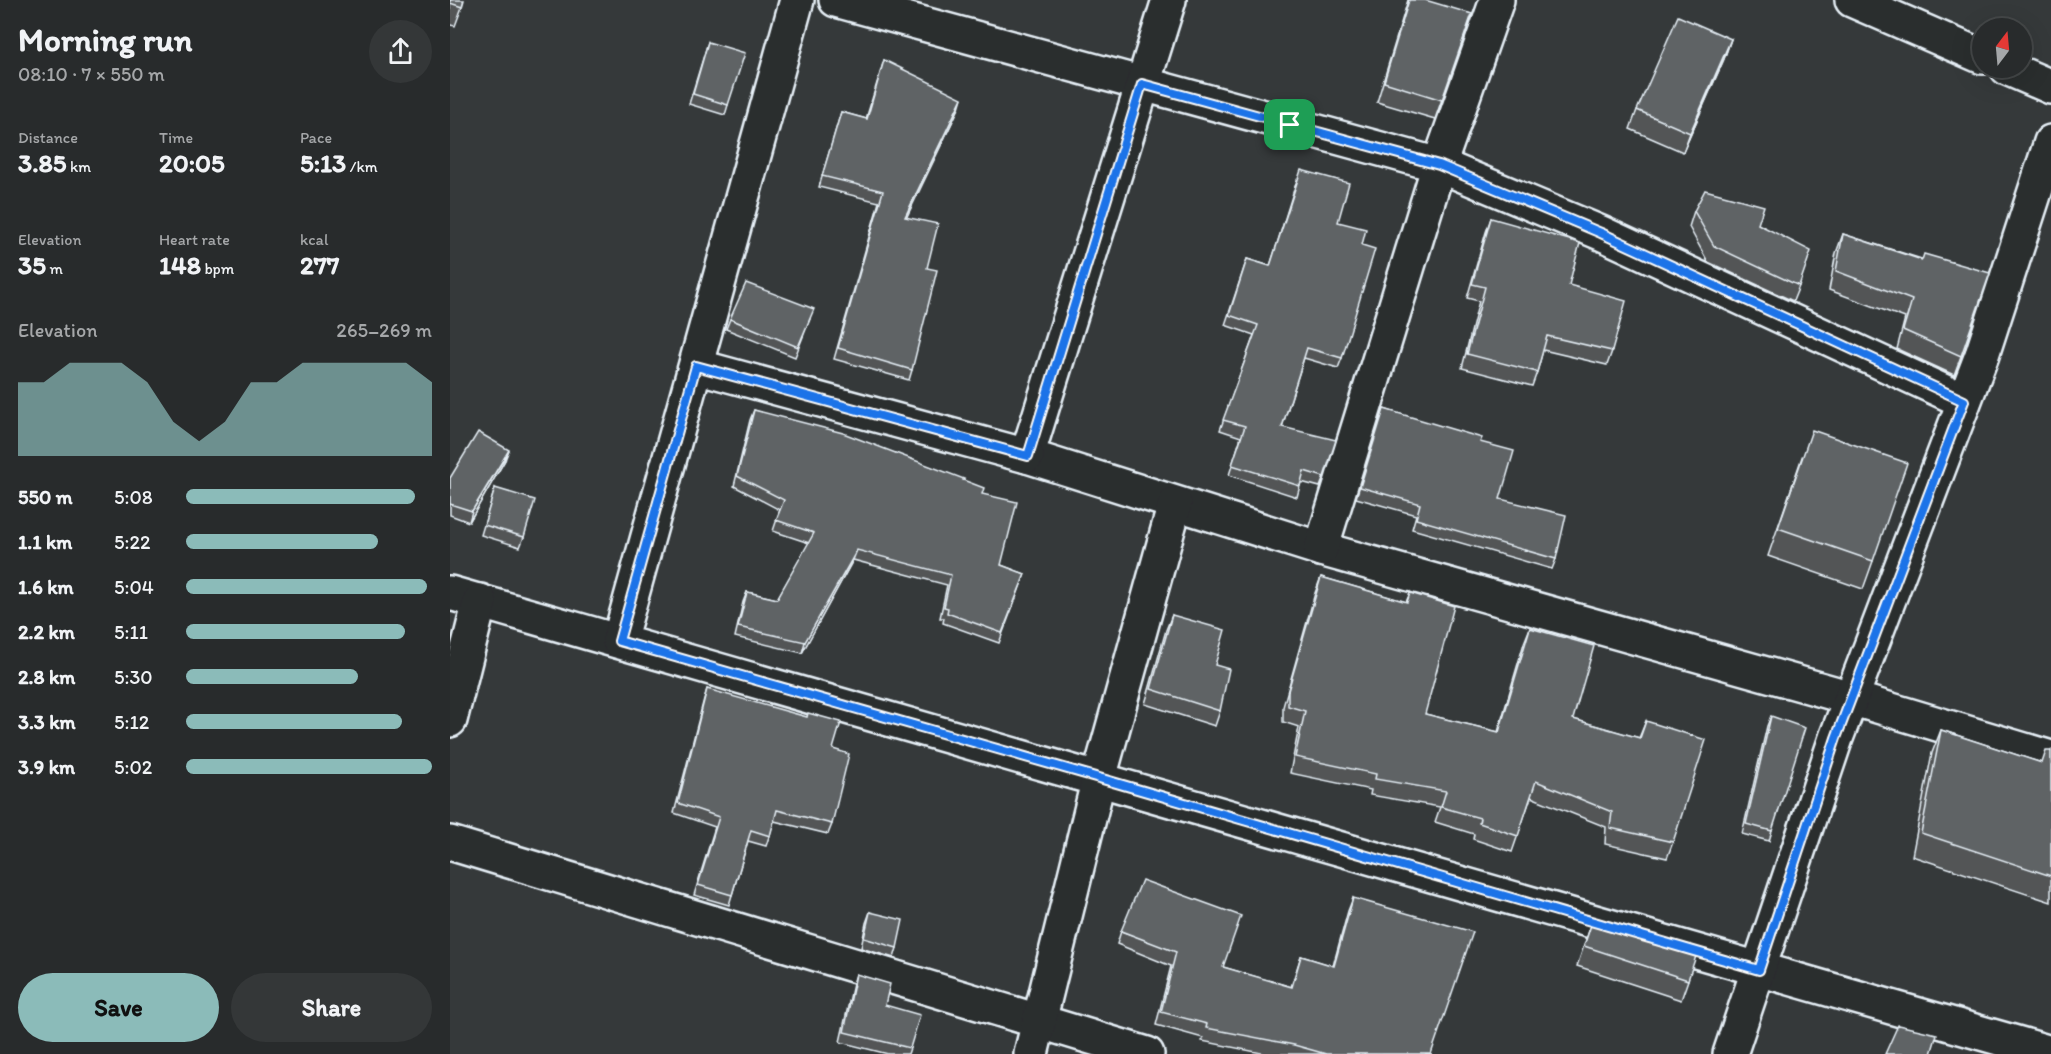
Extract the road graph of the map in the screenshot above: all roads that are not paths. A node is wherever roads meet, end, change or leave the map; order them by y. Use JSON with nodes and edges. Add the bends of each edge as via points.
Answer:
{"nodes":[{"id":1,"x":797,"y":0,"type":"edge"},
{"id":2,"x":836,"y":0,"type":"edge"},
{"id":3,"x":1169,"y":0,"type":"edge"},
{"id":4,"x":1497,"y":0,"type":"edge"},
{"id":5,"x":1852,"y":0,"type":"edge"},
{"id":6,"x":1972,"y":52,"type":"edge"},
{"id":7,"x":2030,"y":78,"type":"edge"},
{"id":8,"x":1142,"y":84,"type":"junction"},
{"id":9,"x":2051,"y":87,"type":"edge"},
{"id":10,"x":2051,"y":142,"type":"edge"},
{"id":11,"x":1439,"y":165,"type":"junction"},
{"id":12,"x":696,"y":366,"type":"junction"},
{"id":13,"x":1964,"y":401,"type":"junction"},
{"id":14,"x":1028,"y":456,"type":"junction"},
{"id":15,"x":1175,"y":504,"type":"junction"},
{"id":16,"x":1321,"y":549,"type":"junction"},
{"id":17,"x":465,"y":597,"type":"edge"},
{"id":18,"x":619,"y":641,"type":"junction"},
{"id":19,"x":1851,"y":698,"type":"junction"},
{"id":20,"x":450,"y":720,"type":"edge"},
{"id":21,"x":2051,"y":758,"type":"edge"},
{"id":22,"x":1099,"y":778,"type":"junction"},
{"id":23,"x":450,"y":843,"type":"edge"},
{"id":24,"x":1759,"y":970,"type":"junction"},
{"id":25,"x":1039,"y":1020,"type":"junction"},
{"id":26,"x":2051,"y":1053,"type":"edge"},
{"id":27,"x":1031,"y":1054,"type":"edge"},
{"id":28,"x":1147,"y":1054,"type":"edge"},
{"id":29,"x":1730,"y":1054,"type":"edge"}],
"edges":[{"from":1,"to":12,"type":"street"},
{"from":2,"to":8,"type":"street"},
{"from":3,"to":8,"type":"street"},
{"from":4,"to":11,"type":"street"},
{"from":5,"to":6,"type":"street"},
{"from":7,"to":9,"type":"street"},
{"from":8,"to":11,"type":"street"},
{"from":8,"to":14,"type":"street"},
{"from":10,"to":13,"type":"street"},
{"from":11,"to":13,"type":"street","via":[[1601,233]]},
{"from":11,"to":16,"type":"street"},
{"from":12,"to":14,"type":"street"},
{"from":12,"to":18,"type":"street"},
{"from":13,"to":19,"type":"street"},
{"from":14,"to":15,"type":"street"},
{"from":15,"to":16,"type":"street"},
{"from":15,"to":22,"type":"street"},
{"from":16,"to":19,"type":"street"},
{"from":17,"to":18,"type":"street"},
{"from":17,"to":20,"type":"street"},
{"from":18,"to":22,"type":"street"},
{"from":19,"to":21,"type":"street"},
{"from":19,"to":24,"type":"street"},
{"from":22,"to":24,"type":"street"},
{"from":22,"to":25,"type":"street"},
{"from":23,"to":25,"type":"street"},
{"from":24,"to":26,"type":"street"},
{"from":24,"to":29,"type":"street"},
{"from":25,"to":27,"type":"street"},
{"from":25,"to":28,"type":"street"}]}
